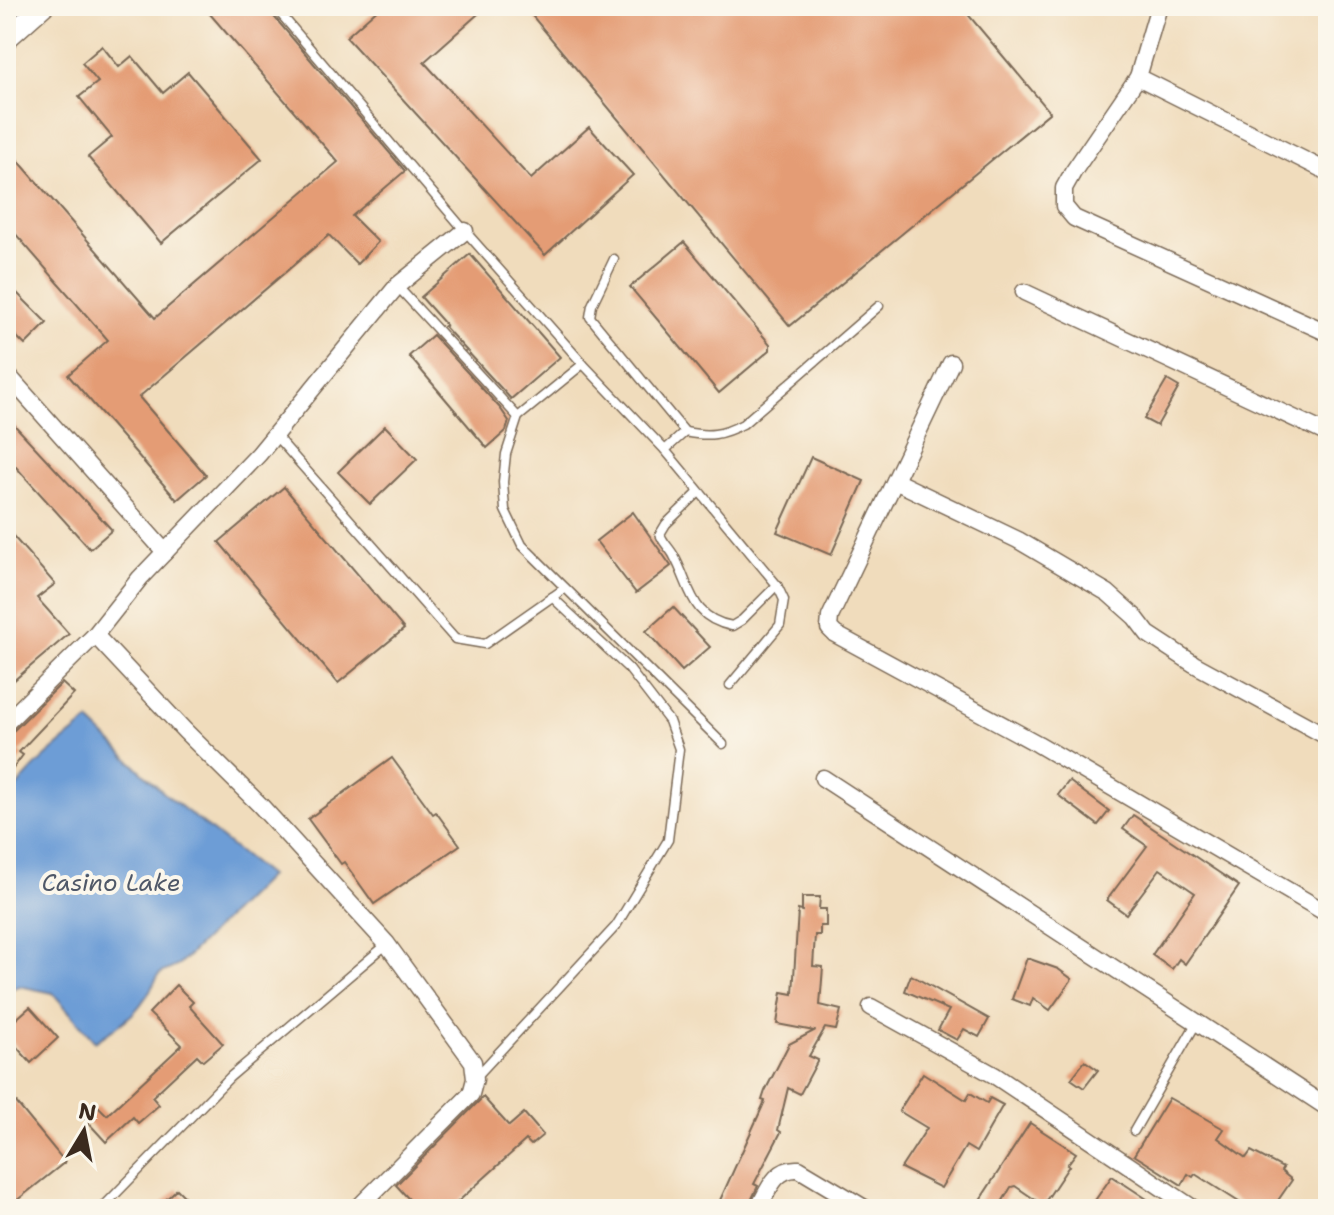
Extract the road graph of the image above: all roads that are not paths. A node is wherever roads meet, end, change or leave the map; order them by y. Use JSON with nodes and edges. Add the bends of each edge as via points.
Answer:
{"nodes":[{"id":1,"x":43,"y":6,"type":"edge"},
{"id":2,"x":274,"y":6,"type":"edge"},
{"id":3,"x":1159,"y":6,"type":"edge"},
{"id":4,"x":6,"y":39,"type":"edge"},
{"id":5,"x":1138,"y":77,"type":"junction"},
{"id":6,"x":1328,"y":172,"type":"edge"},
{"id":7,"x":465,"y":231,"type":"junction"},
{"id":8,"x":614,"y":259,"type":"dead end"},
{"id":9,"x":397,"y":286,"type":"junction"},
{"id":10,"x":1024,"y":292,"type":"dead end"},
{"id":11,"x":879,"y":306,"type":"dead end"},
{"id":12,"x":1328,"y":333,"type":"edge"},
{"id":13,"x":951,"y":363,"type":"dead end"},
{"id":14,"x":583,"y":364,"type":"junction"},
{"id":15,"x":6,"y":373,"type":"edge"},
{"id":16,"x":518,"y":417,"type":"junction"},
{"id":17,"x":685,"y":432,"type":"junction"},
{"id":18,"x":274,"y":434,"type":"junction"},
{"id":19,"x":1328,"y":434,"type":"edge"},
{"id":20,"x":665,"y":450,"type":"junction"},
{"id":21,"x":895,"y":481,"type":"junction"},
{"id":22,"x":698,"y":493,"type":"junction"},
{"id":23,"x":165,"y":552,"type":"junction"},
{"id":24,"x":777,"y":585,"type":"junction"},
{"id":25,"x":565,"y":588,"type":"junction"},
{"id":26,"x":552,"y":597,"type":"junction"},
{"id":27,"x":95,"y":635,"type":"junction"},
{"id":28,"x":730,"y":685,"type":"dead end"},
{"id":29,"x":6,"y":723,"type":"edge"},
{"id":30,"x":1328,"y":737,"type":"edge"},
{"id":31,"x":723,"y":744,"type":"dead end"},
{"id":32,"x":823,"y":778,"type":"dead end"},
{"id":33,"x":1328,"y":914,"type":"edge"},
{"id":34,"x":387,"y":944,"type":"junction"},
{"id":35,"x":871,"y":1007,"type":"dead end"},
{"id":36,"x":1197,"y":1022,"type":"junction"},
{"id":37,"x":475,"y":1079,"type":"junction"},
{"id":38,"x":1328,"y":1108,"type":"edge"},
{"id":39,"x":1134,"y":1131,"type":"dead end"},
{"id":40,"x":101,"y":1209,"type":"edge"},
{"id":41,"x":357,"y":1209,"type":"edge"},
{"id":42,"x":758,"y":1209,"type":"edge"},
{"id":43,"x":866,"y":1209,"type":"edge"},
{"id":44,"x":1194,"y":1209,"type":"edge"}],
"edges":[{"from":1,"to":4,"type":"street"},
{"from":2,"to":7,"type":"lane"},
{"from":3,"to":5,"type":"street"},
{"from":5,"to":6,"type":"street"},
{"from":5,"to":12,"type":"street","via":[[1069,180],[1064,206],[1074,218]]},
{"from":7,"to":9,"type":"street"},
{"from":7,"to":14,"type":"lane"},
{"from":8,"to":17,"type":"lane","via":[[590,317]]},
{"from":9,"to":16,"type":"lane"},
{"from":9,"to":18,"type":"street"},
{"from":10,"to":19,"type":"street"},
{"from":11,"to":17,"type":"lane","via":[[743,424],[723,435]]},
{"from":13,"to":21,"type":"street"},
{"from":14,"to":16,"type":"lane"},
{"from":14,"to":20,"type":"lane"},
{"from":15,"to":23,"type":"street"},
{"from":16,"to":25,"type":"lane","via":[[506,454],[505,510],[522,545]]},
{"from":17,"to":20,"type":"lane"},
{"from":18,"to":23,"type":"street"},
{"from":18,"to":26,"type":"lane","via":[[455,639],[485,644]]},
{"from":20,"to":22,"type":"lane"},
{"from":21,"to":30,"type":"street","via":[[1018,540],[1108,593],[1148,634]]},
{"from":21,"to":33,"type":"street","via":[[830,617],[829,628],[835,634],[1038,744]]},
{"from":22,"to":24,"type":"lane"},
{"from":22,"to":24,"type":"lane","via":[[660,534],[699,609],[715,623],[732,626]]},
{"from":23,"to":27,"type":"street"},
{"from":24,"to":28,"type":"lane","via":[[784,600],[780,625]]},
{"from":25,"to":26,"type":"lane"},
{"from":25,"to":31,"type":"lane"},
{"from":26,"to":37,"type":"lane","via":[[629,669],[669,721],[679,749],[668,840],[616,926]]},
{"from":27,"to":29,"type":"street"},
{"from":27,"to":34,"type":"street"},
{"from":32,"to":36,"type":"street"},
{"from":34,"to":37,"type":"street","via":[[473,1062]]},
{"from":34,"to":40,"type":"lane","via":[[230,1077]]},
{"from":35,"to":44,"type":"street","via":[[994,1075]]},
{"from":36,"to":38,"type":"street"},
{"from":36,"to":39,"type":"lane"},
{"from":37,"to":41,"type":"street","via":[[471,1094]]},
{"from":42,"to":43,"type":"street","via":[[780,1172],[790,1168]]}]}
